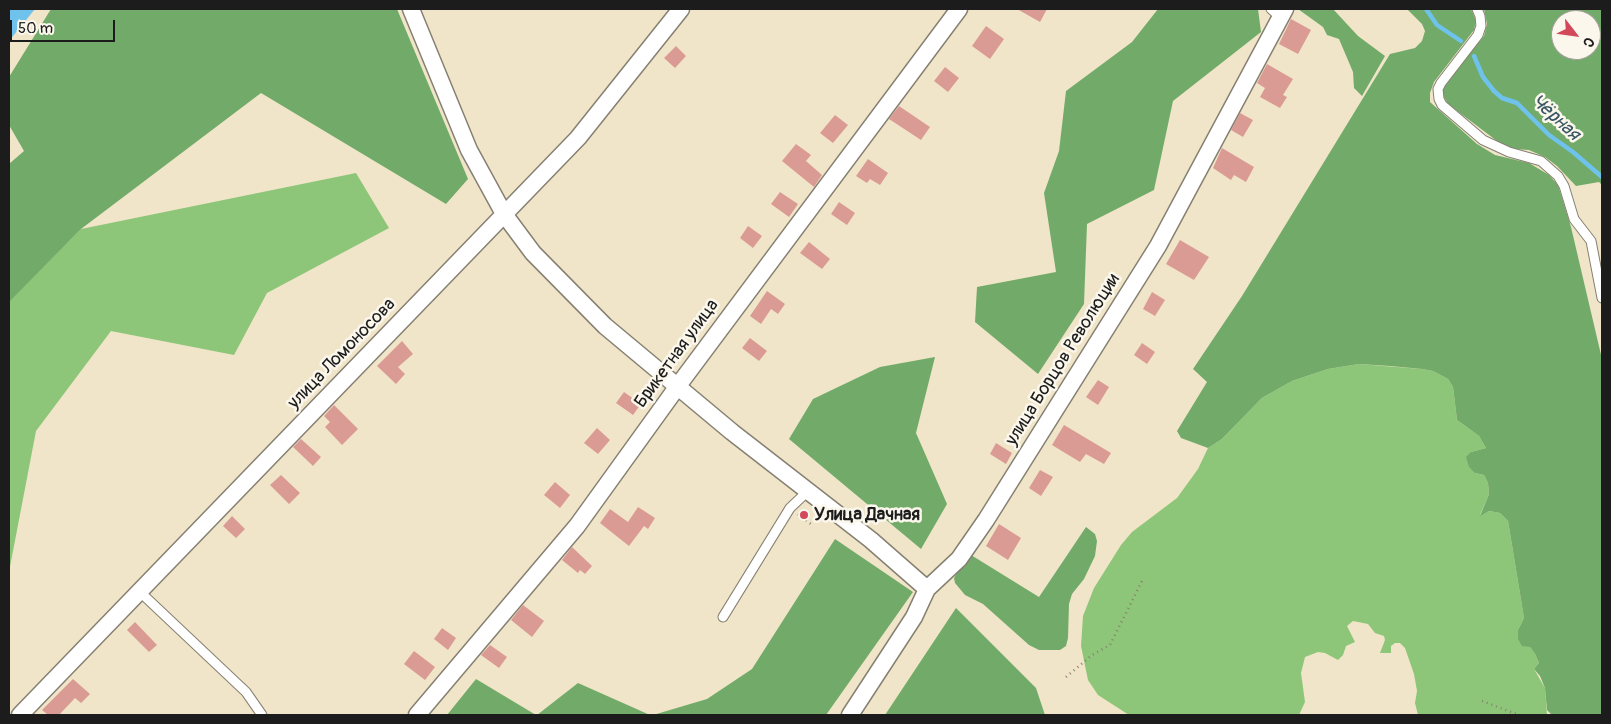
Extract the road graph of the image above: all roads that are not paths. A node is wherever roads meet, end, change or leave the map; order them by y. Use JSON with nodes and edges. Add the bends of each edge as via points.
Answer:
{"nodes":[{"id":1,"x":411,"y":9,"type":"edge"},
{"id":2,"x":681,"y":9,"type":"edge"},
{"id":3,"x":958,"y":9,"type":"edge"},
{"id":4,"x":1477,"y":9,"type":"edge"},
{"id":5,"x":1279,"y":12,"type":"edge"},
{"id":6,"x":504,"y":214,"type":"junction"},
{"id":7,"x":1602,"y":298,"type":"edge"},
{"id":8,"x":678,"y":387,"type":"junction"},
{"id":9,"x":808,"y":491,"type":"junction"},
{"id":10,"x":926,"y":589,"type":"junction"},
{"id":11,"x":139,"y":591,"type":"junction"},
{"id":12,"x":723,"y":617,"type":"dead end"},
{"id":13,"x":20,"y":715,"type":"edge"},
{"id":14,"x":262,"y":715,"type":"edge"},
{"id":15,"x":417,"y":715,"type":"edge"},
{"id":16,"x":850,"y":715,"type":"edge"}],
"edges":[{"from":1,"to":6,"type":"street","via":[[469,150]]},
{"from":2,"to":6,"type":"street","name":"улица Ломоносова","via":[[578,138]]},
{"from":3,"to":8,"type":"street","name":"Брикетная улица"},
{"from":4,"to":7,"type":"lane","via":[[1481,26],[1478,36],[1441,83],[1439,99],[1483,140],[1541,161],[1558,176],[1574,219],[1591,241]]},
{"from":5,"to":10,"type":"street","name":"улица Борцов Революции","via":[[1158,246],[982,526],[959,559]]},
{"from":6,"to":8,"type":"street","via":[[533,253],[605,326]]},
{"from":6,"to":11,"type":"street","name":"улица Ломоносова"},
{"from":8,"to":9,"type":"street"},
{"from":8,"to":15,"type":"street","name":"Брикетная улица","via":[[576,526]]},
{"from":9,"to":10,"type":"street","via":[[916,577]]},
{"from":9,"to":12,"type":"lane","via":[[790,508]]},
{"from":10,"to":16,"type":"street","name":"улица Борцов Революции","via":[[914,617]]},
{"from":11,"to":13,"type":"street","name":"улица Ломоносова"},
{"from":11,"to":14,"type":"lane","via":[[246,692]]}]}
